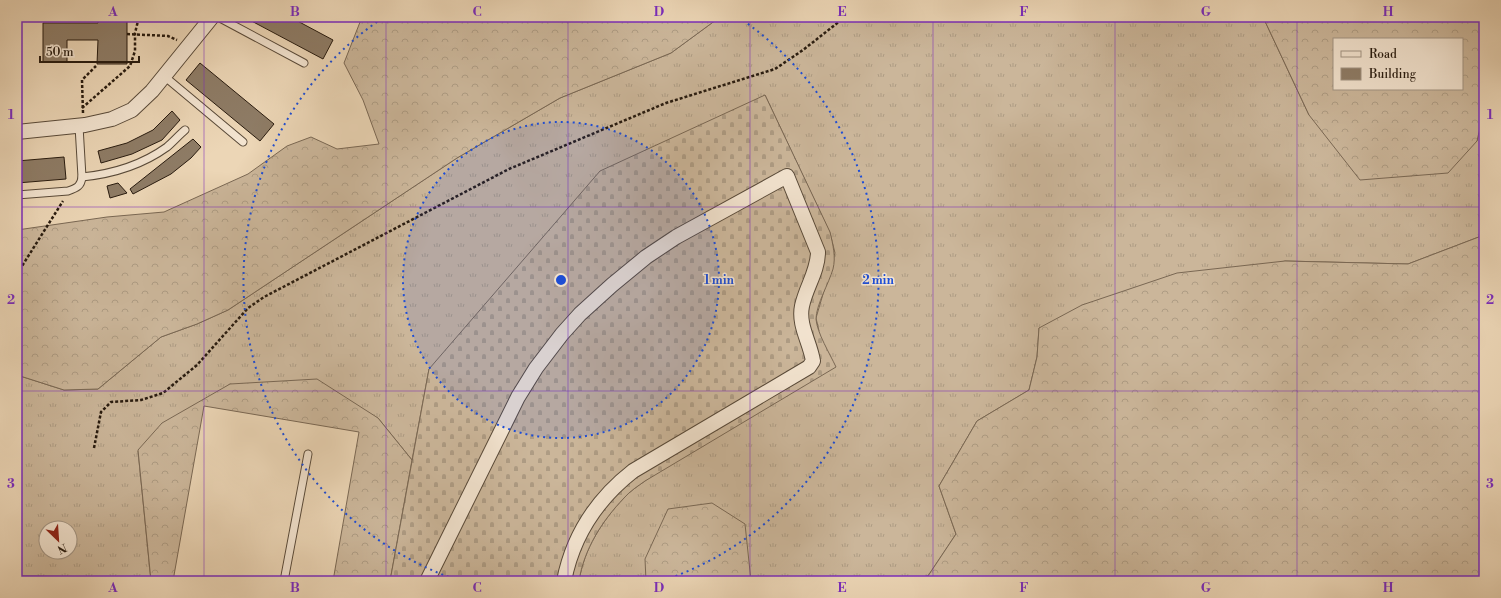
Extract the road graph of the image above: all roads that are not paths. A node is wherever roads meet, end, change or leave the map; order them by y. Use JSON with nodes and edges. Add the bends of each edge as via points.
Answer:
{"nodes":[{"id":1,"x":212,"y":17,"type":"edge"},
{"id":2,"x":218,"y":17,"type":"edge"},
{"id":3,"x":304,"y":63,"type":"dead end"},
{"id":4,"x":164,"y":76,"type":"junction"},
{"id":5,"x":81,"y":122,"type":"junction"},
{"id":6,"x":185,"y":130,"type":"dead end"},
{"id":7,"x":17,"y":132,"type":"edge"},
{"id":8,"x":242,"y":142,"type":"dead end"},
{"id":9,"x":82,"y":177,"type":"junction"},
{"id":10,"x":17,"y":195,"type":"edge"},
{"id":11,"x":308,"y":454,"type":"dead end"},
{"id":12,"x":17,"y":580,"type":"edge"},
{"id":13,"x":134,"y":581,"type":"edge"},
{"id":14,"x":284,"y":581,"type":"edge"},
{"id":15,"x":427,"y":581,"type":"edge"},
{"id":16,"x":564,"y":581,"type":"edge"}],
"edges":[{"from":1,"to":4,"type":"street"},
{"from":2,"to":3,"type":"lane"},
{"from":4,"to":5,"type":"street","via":[[132,110],[112,119]]},
{"from":4,"to":8,"type":"lane"},
{"from":5,"to":7,"type":"street"},
{"from":5,"to":9,"type":"lane"},
{"from":6,"to":9,"type":"lane","via":[[167,146],[135,164],[101,175]]},
{"from":9,"to":10,"type":"lane","via":[[82,183],[76,189]]},
{"from":11,"to":14,"type":"lane"},
{"from":12,"to":13,"type":"lane"},
{"from":15,"to":16,"type":"street","via":[[518,397],[562,334],[585,309],[646,257],[676,237],[786,176],[818,252],[818,261],[802,306],[803,330],[813,361],[808,367],[640,467],[617,484],[584,524],[573,549]]}]}
